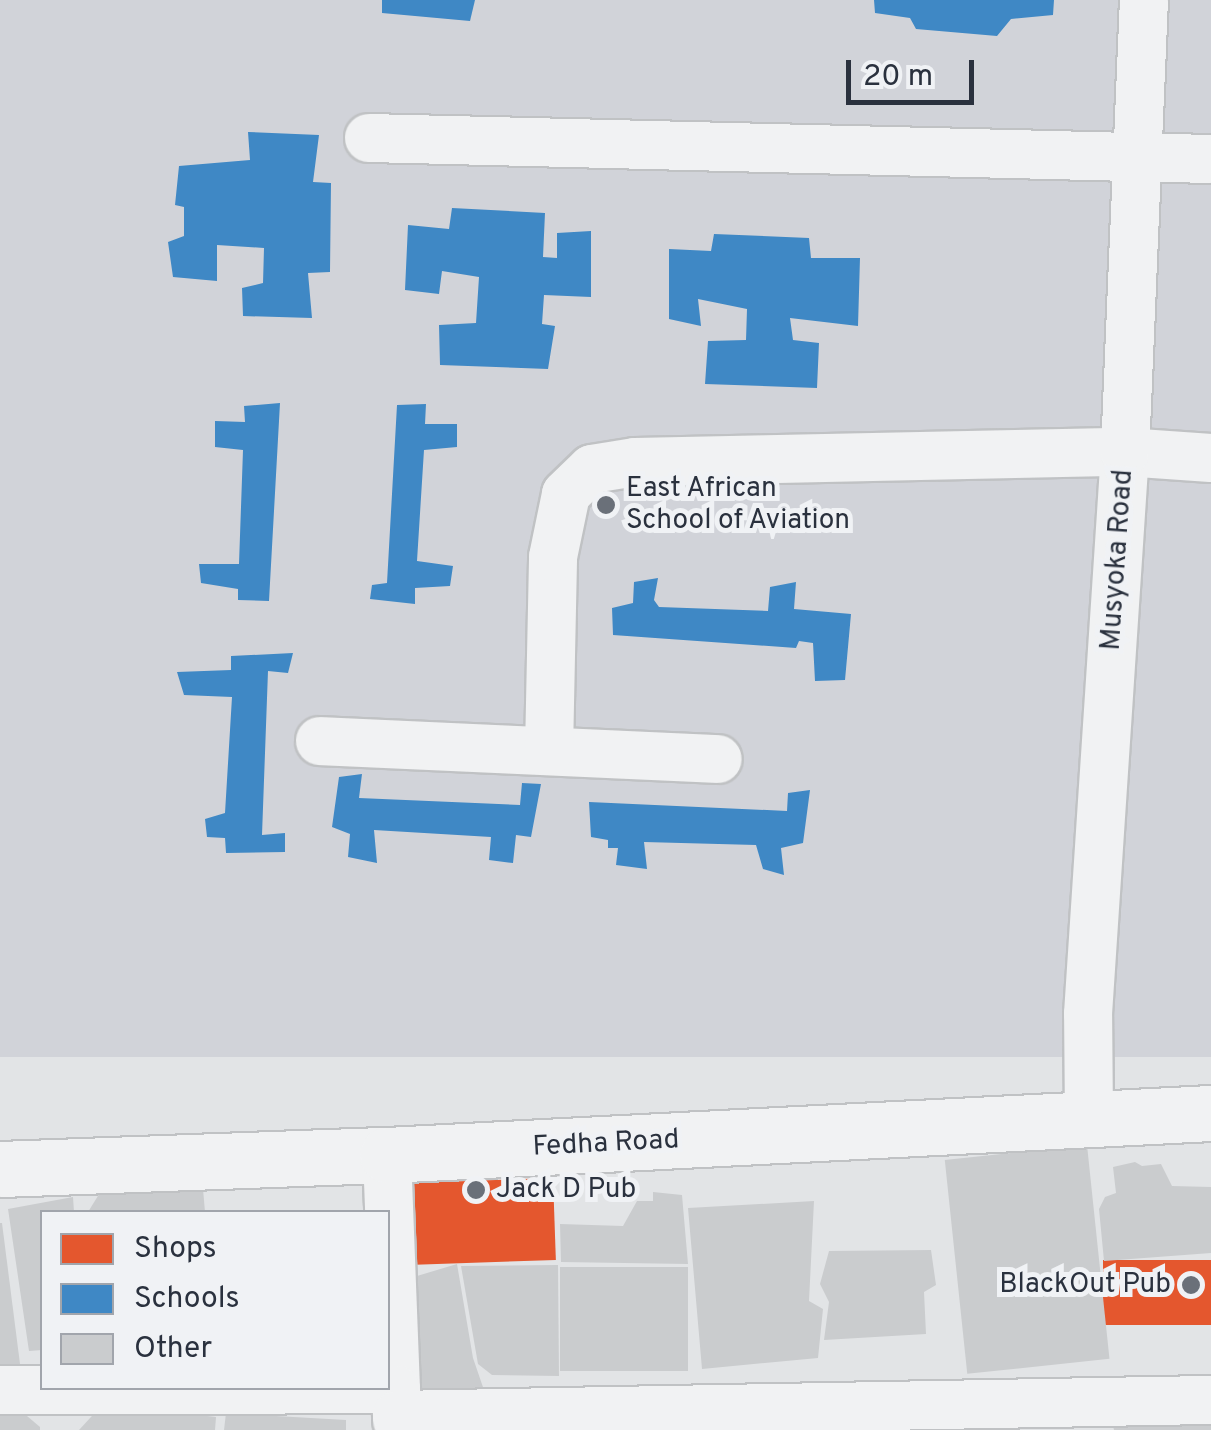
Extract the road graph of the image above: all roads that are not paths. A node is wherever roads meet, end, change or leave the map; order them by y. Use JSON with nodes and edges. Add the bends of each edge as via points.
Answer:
{"nodes":[{"id":1,"x":1144,"y":0,"type":"edge"},
{"id":2,"x":369,"y":138,"type":"dead end"},
{"id":3,"x":1139,"y":156,"type":"junction"},
{"id":4,"x":1211,"y":159,"type":"edge"},
{"id":5,"x":1125,"y":452,"type":"junction"},
{"id":6,"x":1211,"y":458,"type":"edge"},
{"id":7,"x":320,"y":741,"type":"dead end"},
{"id":8,"x":549,"y":752,"type":"junction"},
{"id":9,"x":718,"y":759,"type":"dead end"},
{"id":10,"x":1211,"y":1114,"type":"edge"},
{"id":11,"x":1090,"y":1120,"type":"junction"},
{"id":12,"x":387,"y":1155,"type":"junction"},
{"id":13,"x":0,"y":1169,"type":"edge"},
{"id":14,"x":389,"y":1210,"type":"edge"},
{"id":15,"x":390,"y":1240,"type":"edge"},
{"id":16,"x":0,"y":1390,"type":"edge"},
{"id":17,"x":1211,"y":1400,"type":"edge"},
{"id":18,"x":72,"y":1410,"type":"edge"},
{"id":19,"x":396,"y":1411,"type":"edge"},
{"id":20,"x":1090,"y":1415,"type":"edge"}],
"edges":[{"from":1,"to":3,"type":"street","name":"Musyoka Road"},
{"from":2,"to":3,"type":"street"},
{"from":3,"to":4,"type":"street"},
{"from":3,"to":5,"type":"street","name":"Musyoka Road"},
{"from":5,"to":6,"type":"street"},
{"from":5,"to":8,"type":"street","via":[[635,462],[592,469],[566,494],[552,557]]},
{"from":5,"to":11,"type":"street","name":"Musyoka Road","via":[[1088,1014]]},
{"from":7,"to":8,"type":"street"},
{"from":8,"to":9,"type":"street"},
{"from":10,"to":11,"type":"street","name":"Fedha Road"},
{"from":11,"to":12,"type":"street","name":"Fedha Road"},
{"from":12,"to":13,"type":"street","name":"Fedha Road"},
{"from":12,"to":14,"type":"street"},
{"from":15,"to":19,"type":"street"},
{"from":16,"to":18,"type":"street"},
{"from":17,"to":20,"type":"street"},
{"from":18,"to":19,"type":"street"},
{"from":19,"to":20,"type":"street"}]}
